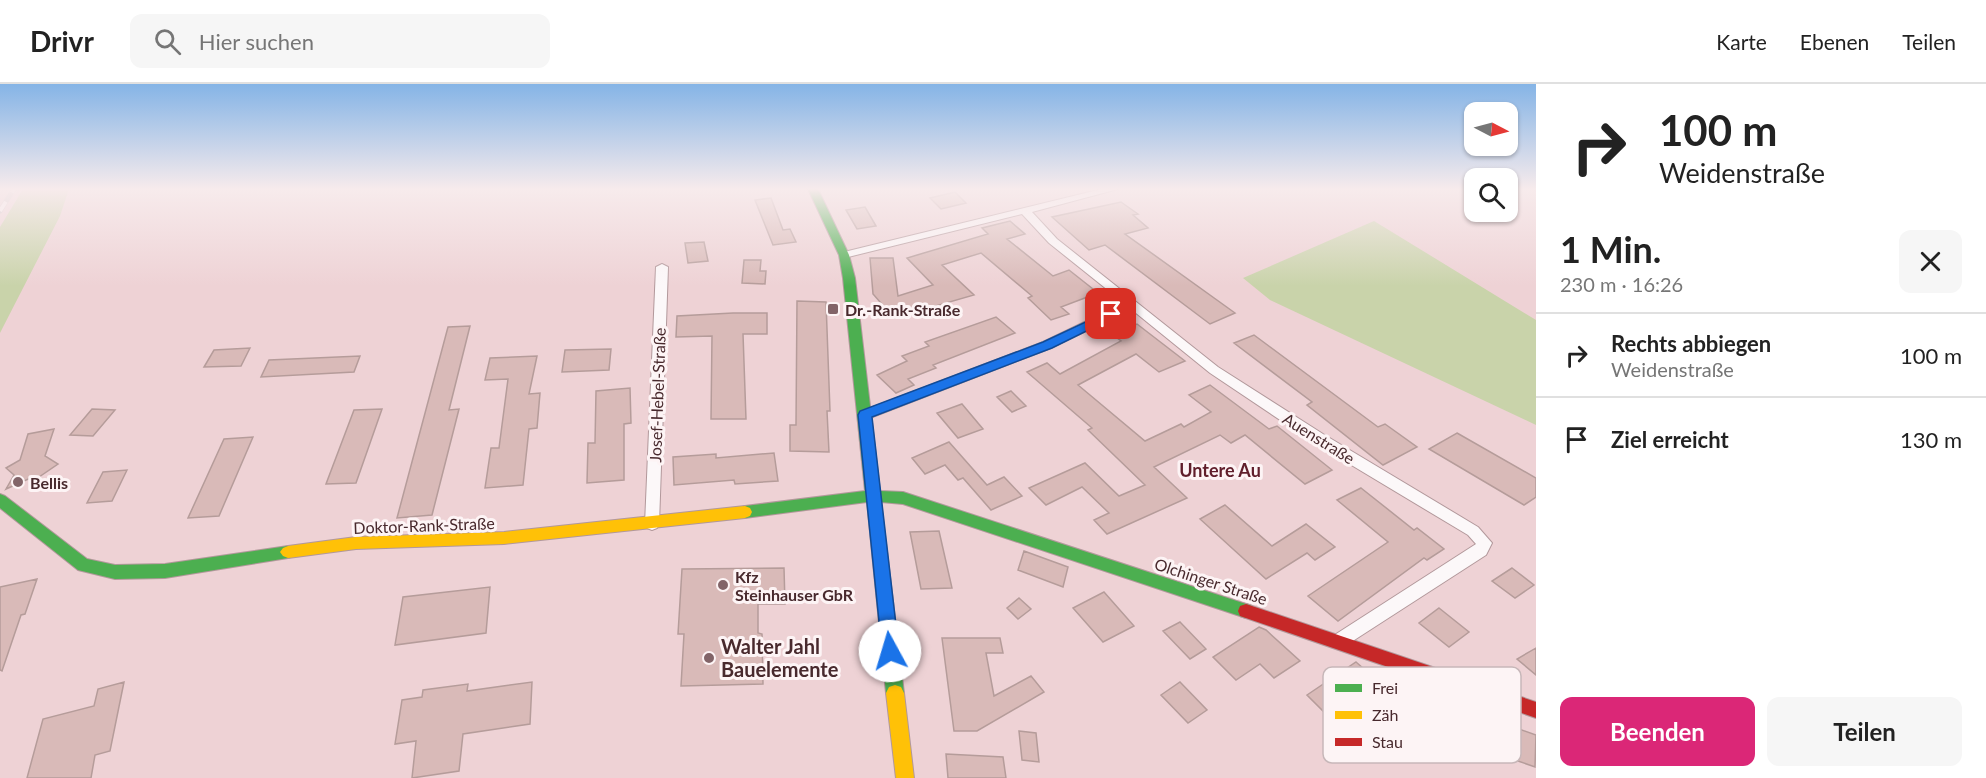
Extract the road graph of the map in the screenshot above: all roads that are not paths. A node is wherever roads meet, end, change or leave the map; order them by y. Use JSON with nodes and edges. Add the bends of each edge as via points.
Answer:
{"nodes":[{"id":1,"x":828,"y":221,"type":"edge"},
{"id":2,"x":982,"y":221,"type":"edge"},
{"id":3,"x":1035,"y":221,"type":"edge"},
{"id":4,"x":844,"y":255,"type":"junction"},
{"id":5,"x":662,"y":267,"type":"dead end"},
{"id":6,"x":1130,"y":305,"type":"junction"},
{"id":7,"x":865,"y":415,"type":"junction"},
{"id":8,"x":873,"y":496,"type":"junction"},
{"id":9,"x":0,"y":500,"type":"edge"},
{"id":10,"x":652,"y":524,"type":"junction"},
{"id":11,"x":1339,"y":641,"type":"junction"},
{"id":12,"x":1413,"y":667,"type":"edge"},
{"id":13,"x":1521,"y":705,"type":"edge"},
{"id":14,"x":1536,"y":710,"type":"edge"},
{"id":15,"x":905,"y":778,"type":"edge"}],
"edges":[{"from":1,"to":4,"type":"street"},
{"from":2,"to":4,"type":"street"},
{"from":3,"to":6,"type":"street","name":"Auenstraße"},
{"from":4,"to":7,"type":"street"},
{"from":5,"to":10,"type":"street","name":"Josef-Hebel-Straße"},
{"from":6,"to":7,"type":"street","via":[[1047,345]]},
{"from":6,"to":11,"type":"street","name":"Auenstraße","via":[[1214,370],[1473,531],[1484,543],[1481,551]]},
{"from":7,"to":8,"type":"street"},
{"from":8,"to":10,"type":"street","name":"Doktor-Rank-Straße"},
{"from":8,"to":11,"type":"street","name":"Olchinger Straße","via":[[903,498]]},
{"from":8,"to":15,"type":"street"},
{"from":9,"to":10,"type":"street","name":"Doktor-Rank-Straße","via":[[83,565],[115,572],[165,571],[356,543],[504,538]]},
{"from":11,"to":12,"type":"street","name":"Olchinger Straße"},
{"from":13,"to":14,"type":"street","name":"Olchinger Straße"}]}
